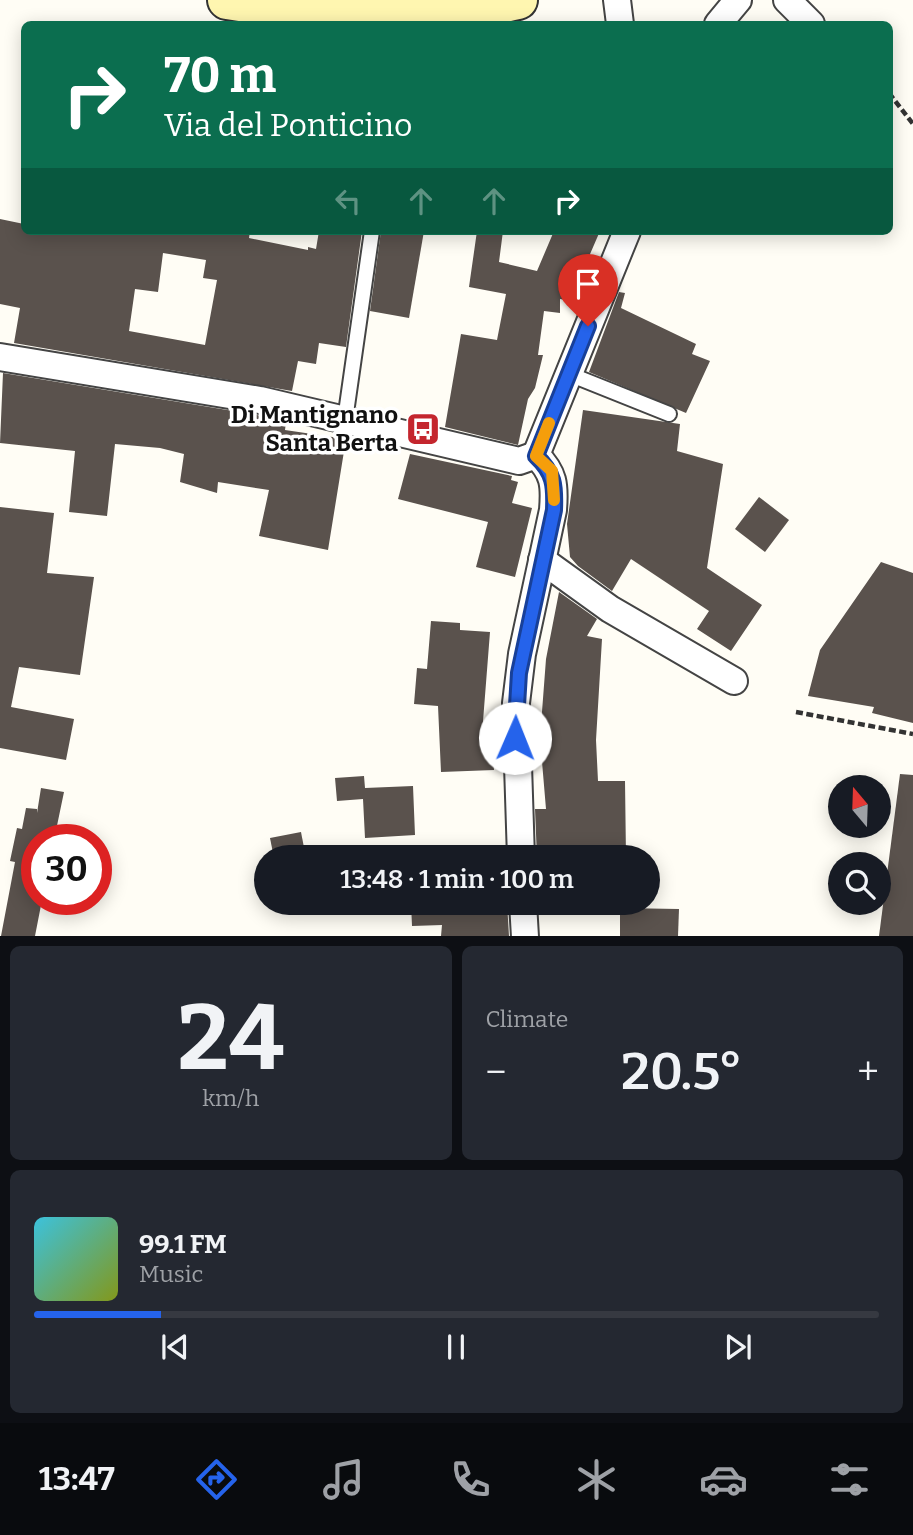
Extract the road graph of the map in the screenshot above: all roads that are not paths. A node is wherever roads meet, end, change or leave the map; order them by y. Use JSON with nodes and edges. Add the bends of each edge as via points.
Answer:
{"nodes":[{"id":1,"x":227,"y":0,"type":"edge"},
{"id":2,"x":518,"y":0,"type":"edge"},
{"id":3,"x":617,"y":0,"type":"edge"},
{"id":4,"x":737,"y":0,"type":"edge"},
{"id":5,"x":787,"y":0,"type":"edge"},
{"id":6,"x":620,"y":21,"type":"edge"},
{"id":7,"x":721,"y":21,"type":"edge"},
{"id":8,"x":808,"y":21,"type":"edge"},
{"id":9,"x":371,"y":235,"type":"edge"},
{"id":10,"x":625,"y":235,"type":"edge"},
{"id":11,"x":0,"y":357,"type":"edge"},
{"id":12,"x":569,"y":374,"type":"junction"},
{"id":13,"x":669,"y":414,"type":"dead end"},
{"id":14,"x":345,"y":420,"type":"junction"},
{"id":15,"x":536,"y":456,"type":"junction"},
{"id":16,"x":542,"y":560,"type":"junction"},
{"id":17,"x":734,"y":681,"type":"dead end"},
{"id":18,"x":521,"y":845,"type":"edge"},
{"id":19,"x":524,"y":915,"type":"edge"},
{"id":20,"x":525,"y":936,"type":"edge"}],
"edges":[{"from":1,"to":2,"type":"street","via":[[380,18],[428,16]]},
{"from":3,"to":6,"type":"street"},
{"from":4,"to":7,"type":"street"},
{"from":5,"to":8,"type":"street"},
{"from":9,"to":14,"type":"lane"},
{"from":10,"to":12,"type":"street"},
{"from":11,"to":14,"type":"street","via":[[260,400]]},
{"from":12,"to":13,"type":"lane"},
{"from":12,"to":15,"type":"street"},
{"from":14,"to":15,"type":"street","via":[[519,461]]},
{"from":15,"to":16,"type":"street","via":[[552,471],[555,487]]},
{"from":16,"to":17,"type":"street","via":[[610,609]]},
{"from":16,"to":18,"type":"street","via":[[516,703]]},
{"from":19,"to":20,"type":"street"}]}
